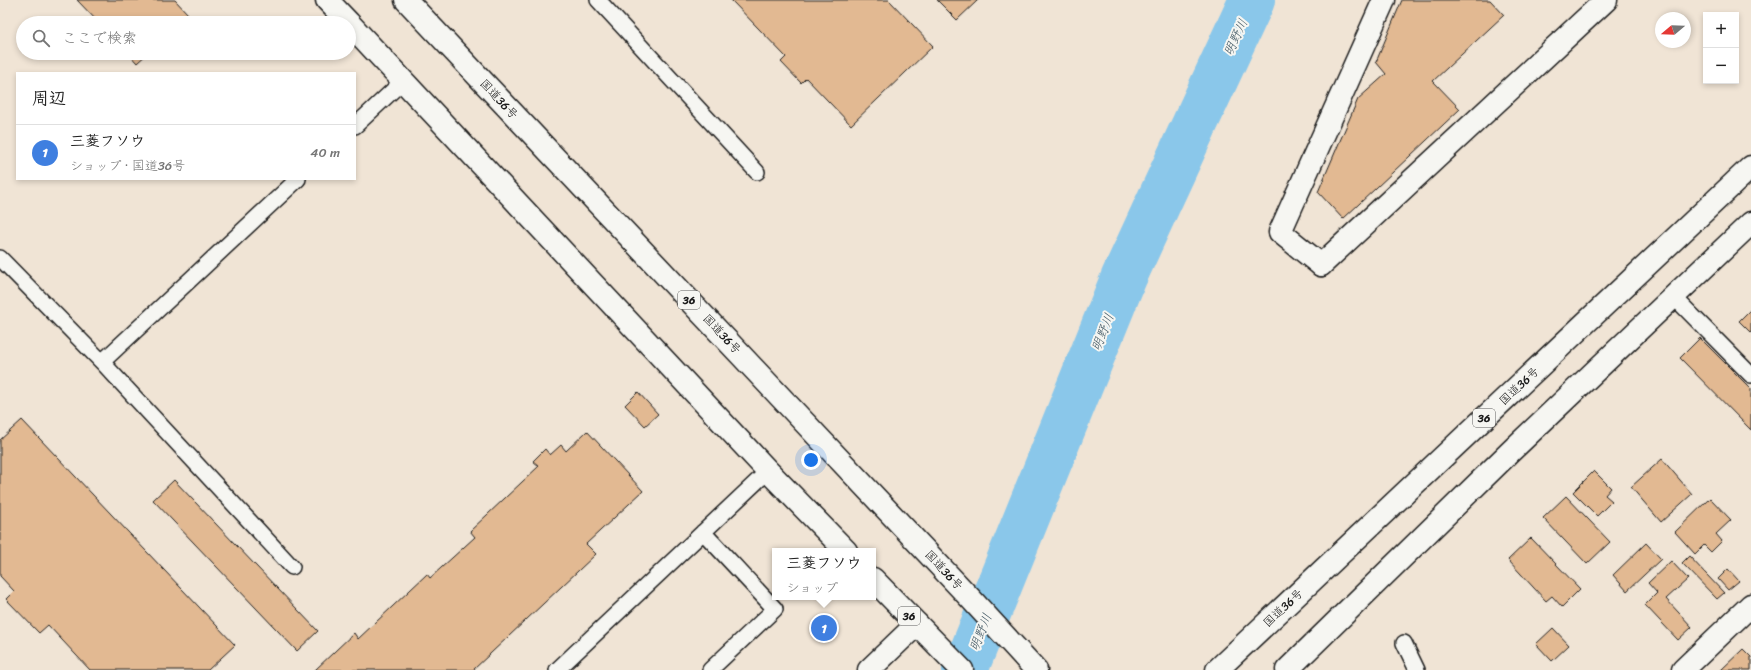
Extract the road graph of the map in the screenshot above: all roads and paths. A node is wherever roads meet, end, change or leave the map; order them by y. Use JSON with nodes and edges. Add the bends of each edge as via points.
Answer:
{"nodes":[{"id":1,"x":327,"y":0,"type":"edge"},
{"id":2,"x":406,"y":0,"type":"edge"},
{"id":3,"x":598,"y":0,"type":"edge"},
{"id":4,"x":1384,"y":0,"type":"edge"},
{"id":5,"x":1606,"y":0,"type":"edge"},
{"id":6,"x":342,"y":16,"type":"edge"},
{"id":7,"x":356,"y":31,"type":"edge"},
{"id":8,"x":403,"y":81,"type":"junction"},
{"id":9,"x":356,"y":125,"type":"edge"},
{"id":10,"x":1751,"y":167,"type":"edge"},
{"id":11,"x":757,"y":172,"type":"dead end"},
{"id":12,"x":297,"y":180,"type":"edge"},
{"id":13,"x":1751,"y":224,"type":"edge"},
{"id":14,"x":0,"y":258,"type":"edge"},
{"id":15,"x":1674,"y":297,"type":"junction"},
{"id":16,"x":102,"y":362,"type":"junction"},
{"id":17,"x":1751,"y":375,"type":"edge"},
{"id":18,"x":768,"y":471,"type":"junction"},
{"id":19,"x":703,"y":532,"type":"junction"},
{"id":20,"x":843,"y":548,"type":"edge"},
{"id":21,"x":292,"y":567,"type":"dead end"},
{"id":22,"x":876,"y":582,"type":"edge"},
{"id":23,"x":1751,"y":605,"type":"edge"},
{"id":24,"x":917,"y":624,"type":"junction"},
{"id":25,"x":1404,"y":643,"type":"dead end"},
{"id":26,"x":557,"y":670,"type":"edge"},
{"id":27,"x":710,"y":670,"type":"edge"},
{"id":28,"x":869,"y":670,"type":"edge"},
{"id":29,"x":962,"y":670,"type":"edge"},
{"id":30,"x":1036,"y":670,"type":"edge"},
{"id":31,"x":1217,"y":670,"type":"edge"},
{"id":32,"x":1287,"y":670,"type":"edge"},
{"id":33,"x":1417,"y":670,"type":"edge"},
{"id":34,"x":1683,"y":670,"type":"edge"}],
"edges":[{"from":1,"to":6,"type":"main road"},
{"from":2,"to":30,"type":"main road","name":"国道36号","number":"36"},
{"from":3,"to":11,"type":"lane"},
{"from":4,"to":5,"type":"main road","via":[[1280,232],[1321,264]]},
{"from":7,"to":8,"type":"main road"},
{"from":8,"to":9,"type":"lane"},
{"from":8,"to":18,"type":"main road"},
{"from":10,"to":31,"type":"main road","name":"国道36号","number":"36"},
{"from":12,"to":16,"type":"lane"},
{"from":13,"to":15,"type":"main road"},
{"from":14,"to":16,"type":"lane"},
{"from":15,"to":17,"type":"lane"},
{"from":15,"to":32,"type":"main road"},
{"from":16,"to":21,"type":"lane"},
{"from":18,"to":19,"type":"lane"},
{"from":18,"to":20,"type":"main road"},
{"from":19,"to":26,"type":"lane"},
{"from":19,"to":27,"type":"lane","via":[[776,609]]},
{"from":22,"to":24,"type":"main road","number":"36"},
{"from":23,"to":34,"type":"main road"},
{"from":24,"to":28,"type":"main road"},
{"from":24,"to":29,"type":"main road","number":"36"},
{"from":25,"to":33,"type":"lane"}]}
